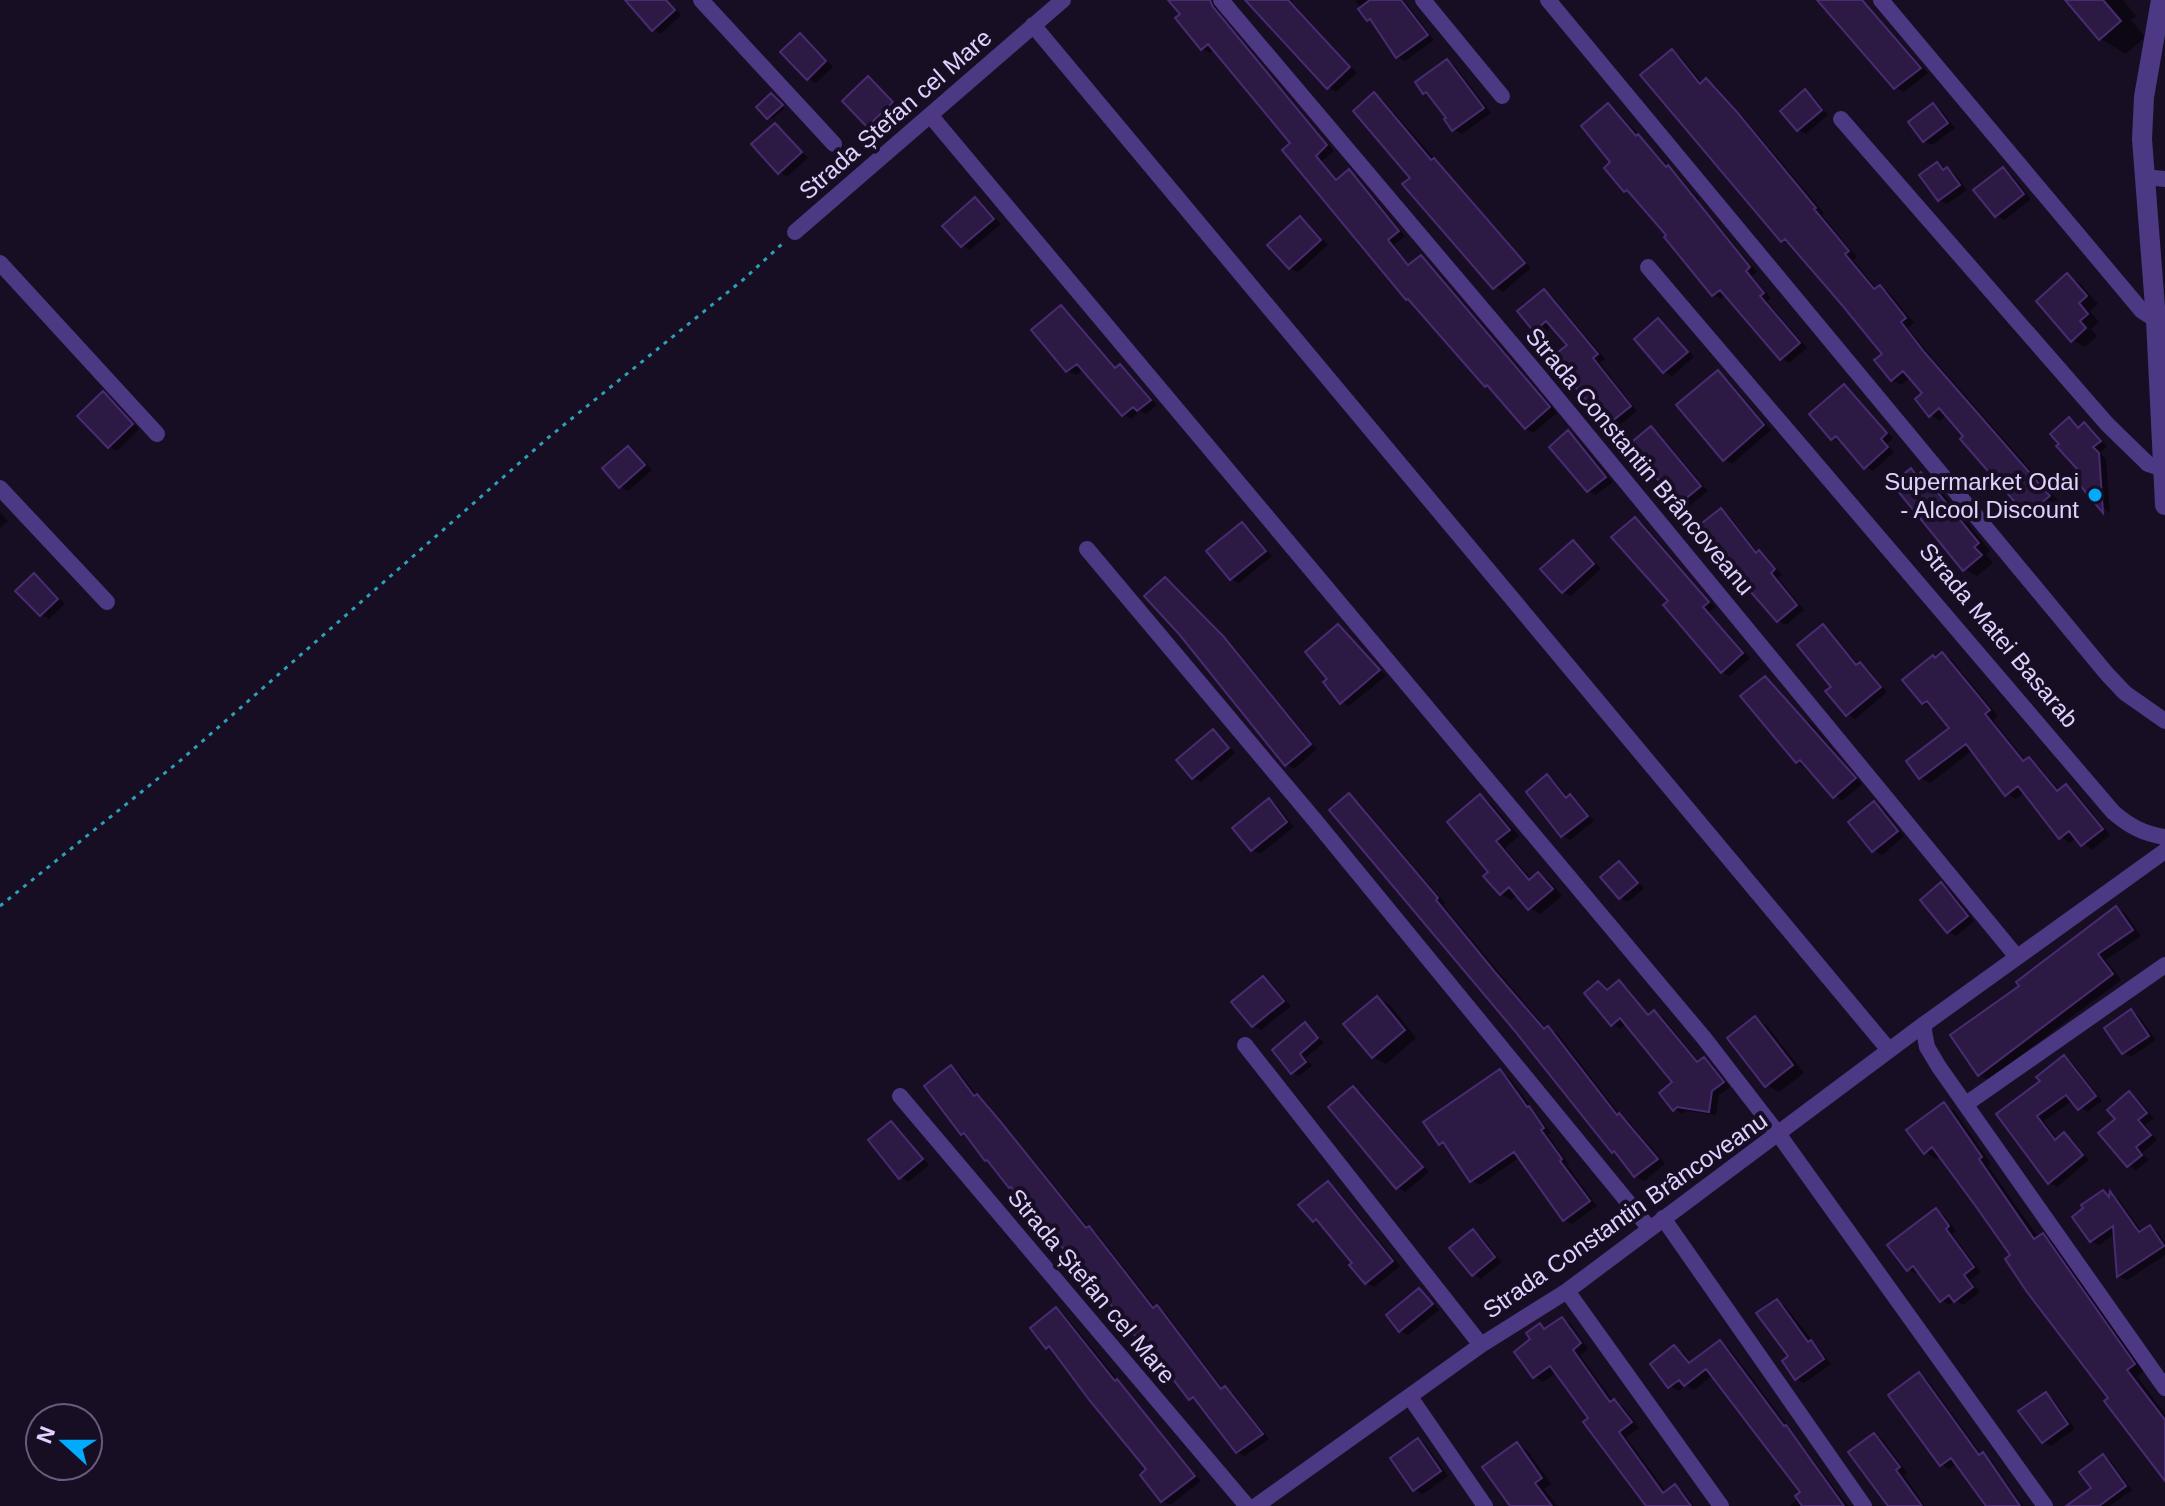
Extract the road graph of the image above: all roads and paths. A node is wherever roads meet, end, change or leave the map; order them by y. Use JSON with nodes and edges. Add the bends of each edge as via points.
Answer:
{"nodes":[{"id":1,"x":701,"y":0,"type":"edge"},
{"id":2,"x":1063,"y":0,"type":"edge"},
{"id":3,"x":1221,"y":0,"type":"edge"},
{"id":4,"x":1423,"y":0,"type":"edge"},
{"id":5,"x":1548,"y":0,"type":"edge"},
{"id":6,"x":1881,"y":0,"type":"edge"},
{"id":7,"x":2161,"y":0,"type":"edge"},
{"id":8,"x":1033,"y":25,"type":"junction"},
{"id":9,"x":1502,"y":96,"type":"dead end"},
{"id":10,"x":930,"y":115,"type":"junction"},
{"id":11,"x":1841,"y":119,"type":"dead end"},
{"id":12,"x":834,"y":144,"type":"dead end"},
{"id":13,"x":2156,"y":178,"type":"edge"},
{"id":14,"x":795,"y":232,"type":"joint"},
{"id":15,"x":0,"y":263,"type":"edge"},
{"id":16,"x":1648,"y":267,"type":"dead end"},
{"id":17,"x":2156,"y":320,"type":"junction"},
{"id":18,"x":157,"y":434,"type":"dead end"},
{"id":19,"x":2163,"y":469,"type":"edge"},
{"id":20,"x":0,"y":488,"type":"edge"},
{"id":21,"x":2165,"y":505,"type":"edge"},
{"id":22,"x":1087,"y":549,"type":"dead end"},
{"id":23,"x":107,"y":602,"type":"dead end"},
{"id":24,"x":2165,"y":721,"type":"edge"},
{"id":25,"x":2165,"y":837,"type":"edge"},
{"id":26,"x":2165,"y":851,"type":"edge"},
{"id":27,"x":0,"y":906,"type":"edge"},
{"id":28,"x":2017,"y":957,"type":"junction"},
{"id":29,"x":2165,"y":965,"type":"edge"},
{"id":30,"x":1923,"y":1025,"type":"junction"},
{"id":31,"x":1245,"y":1045,"type":"dead end"},
{"id":32,"x":1889,"y":1050,"type":"junction"},
{"id":33,"x":900,"y":1096,"type":"dead end"},
{"id":34,"x":1966,"y":1104,"type":"junction"},
{"id":35,"x":1779,"y":1135,"type":"junction"},
{"id":36,"x":1656,"y":1224,"type":"junction"},
{"id":37,"x":1567,"y":1291,"type":"junction"},
{"id":38,"x":1481,"y":1345,"type":"junction"},
{"id":39,"x":2165,"y":1388,"type":"edge"},
{"id":40,"x":1410,"y":1397,"type":"junction"},
{"id":41,"x":1247,"y":1506,"type":"edge"},
{"id":42,"x":1256,"y":1506,"type":"edge"},
{"id":43,"x":1485,"y":1506,"type":"edge"},
{"id":44,"x":1721,"y":1506,"type":"edge"},
{"id":45,"x":1864,"y":1506,"type":"edge"},
{"id":46,"x":2045,"y":1506,"type":"edge"}],
"edges":[{"from":1,"to":12,"type":"street"},
{"from":2,"to":8,"type":"street","name":"Strada Ștefan cel Mare"},
{"from":3,"to":28,"type":"street","name":"Strada Constantin Brâncoveanu"},
{"from":4,"to":9,"type":"street"},
{"from":5,"to":24,"type":"street","via":[[2107,674]]},
{"from":6,"to":17,"type":"street","via":[[2142,311]]},
{"from":7,"to":13,"type":"street","via":[[2142,139]]},
{"from":8,"to":10,"type":"street","name":"Strada Ștefan cel Mare"},
{"from":8,"to":32,"type":"street"},
{"from":10,"to":14,"type":"street","name":"Strada Ștefan cel Mare"},
{"from":10,"to":35,"type":"street","via":[[1615,929]]},
{"from":11,"to":19,"type":"street","via":[[2107,424],[2148,464]]},
{"from":13,"to":17,"type":"street"},
{"from":14,"to":27,"type":"path","via":[[549,437],[181,760]]},
{"from":15,"to":18,"type":"street"},
{"from":16,"to":25,"type":"street","name":"Strada Matei Basarab","via":[[2113,812],[2130,826]]},
{"from":17,"to":19,"type":"street"},
{"from":19,"to":21,"type":"street"},
{"from":20,"to":23,"type":"street"},
{"from":22,"to":36,"type":"street"},
{"from":26,"to":28,"type":"street","name":"Strada Constantin Brâncoveanu"},
{"from":28,"to":30,"type":"street","name":"Strada Constantin Brâncoveanu"},
{"from":29,"to":34,"type":"street"},
{"from":30,"to":32,"type":"street","name":"Strada Constantin Brâncoveanu"},
{"from":30,"to":34,"type":"street","via":[[1927,1047]]},
{"from":31,"to":38,"type":"street"},
{"from":32,"to":35,"type":"street","name":"Strada Constantin Brâncoveanu"},
{"from":33,"to":41,"type":"street","name":"Strada Ștefan cel Mare"},
{"from":34,"to":39,"type":"street"},
{"from":35,"to":36,"type":"street","name":"Strada Constantin Brâncoveanu"},
{"from":35,"to":46,"type":"street"},
{"from":36,"to":37,"type":"street","name":"Strada Constantin Brâncoveanu"},
{"from":36,"to":45,"type":"street"},
{"from":37,"to":38,"type":"street","name":"Strada Constantin Brâncoveanu"},
{"from":37,"to":44,"type":"street"},
{"from":38,"to":40,"type":"street","name":"Strada Constantin Brâncoveanu"},
{"from":40,"to":42,"type":"street","name":"Strada Constantin Brâncoveanu"},
{"from":40,"to":43,"type":"street"}]}
